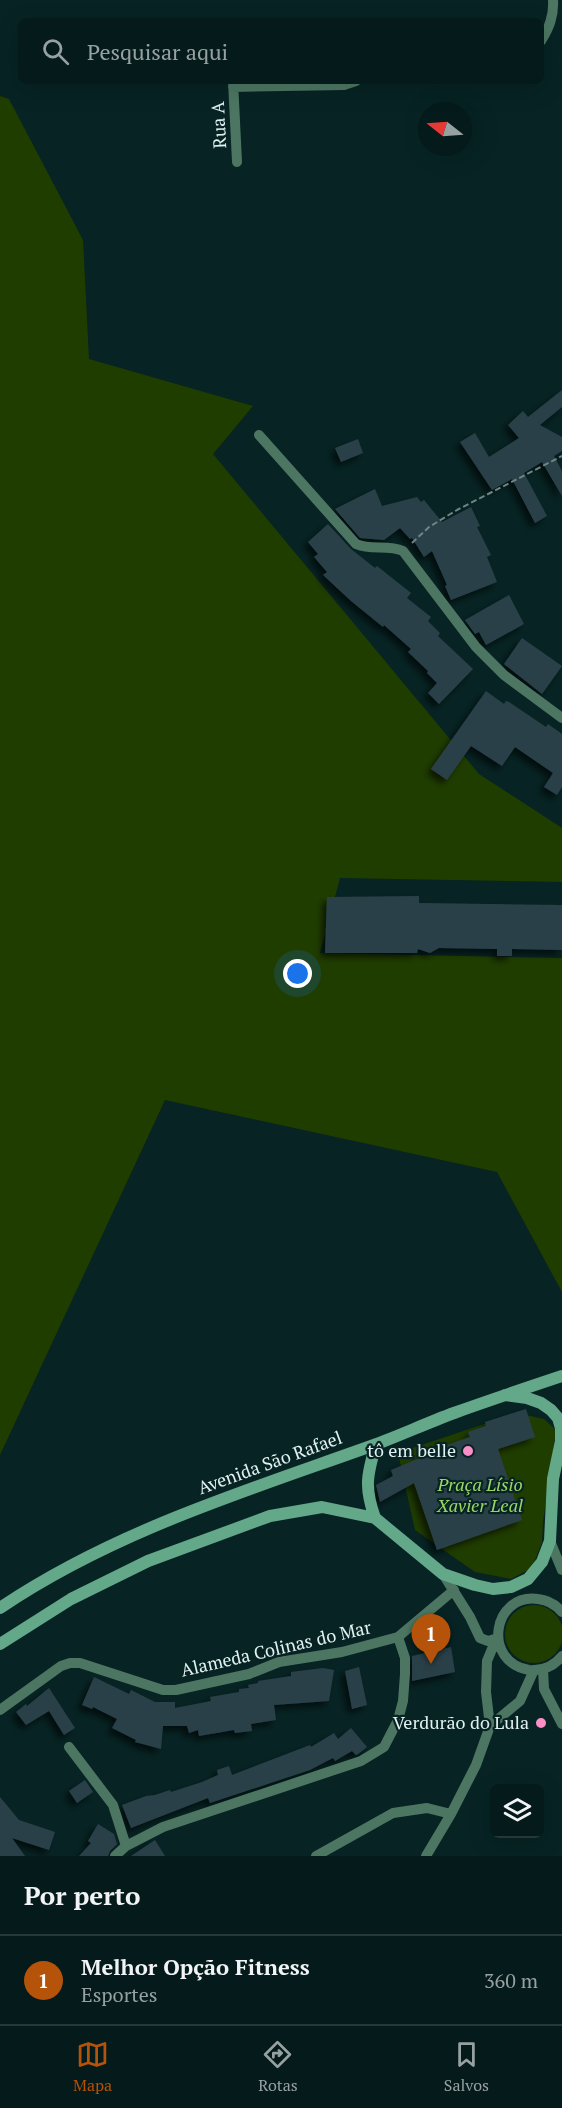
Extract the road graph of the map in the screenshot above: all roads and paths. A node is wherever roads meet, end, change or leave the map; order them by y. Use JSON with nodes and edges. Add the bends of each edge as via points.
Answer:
{"nodes":[{"id":1,"x":553,"y":0,"type":"edge"},
{"id":2,"x":544,"y":35,"type":"edge"},
{"id":3,"x":233,"y":84,"type":"edge"},
{"id":4,"x":347,"y":84,"type":"edge"},
{"id":5,"x":237,"y":162,"type":"dead end"},
{"id":6,"x":259,"y":435,"type":"dead end"},
{"id":7,"x":562,"y":456,"type":"edge"},
{"id":8,"x":403,"y":551,"type":"junction"},
{"id":9,"x":562,"y":718,"type":"edge"},
{"id":10,"x":562,"y":1376,"type":"edge"},
{"id":11,"x":506,"y":1395,"type":"junction"},
{"id":12,"x":562,"y":1441,"type":"edge"},
{"id":13,"x":376,"y":1444,"type":"junction"},
{"id":14,"x":375,"y":1518,"type":"junction"},
{"id":15,"x":550,"y":1541,"type":"junction"},
{"id":16,"x":562,"y":1570,"type":"edge"},
{"id":17,"x":443,"y":1574,"type":"junction"},
{"id":18,"x":453,"y":1590,"type":"junction"},
{"id":19,"x":0,"y":1608,"type":"edge"},
{"id":20,"x":562,"y":1612,"type":"edge"},
{"id":21,"x":398,"y":1638,"type":"junction"},
{"id":22,"x":499,"y":1641,"type":"junction"},
{"id":23,"x":0,"y":1644,"type":"edge"},
{"id":24,"x":562,"y":1656,"type":"edge"},
{"id":25,"x":539,"y":1670,"type":"junction"},
{"id":26,"x":0,"y":1710,"type":"edge"},
{"id":27,"x":562,"y":1724,"type":"edge"},
{"id":28,"x":490,"y":1726,"type":"junction"},
{"id":29,"x":69,"y":1747,"type":"dead end"},
{"id":30,"x":451,"y":1814,"type":"junction"},
{"id":31,"x":126,"y":1846,"type":"junction"},
{"id":32,"x":115,"y":1856,"type":"edge"},
{"id":33,"x":316,"y":1856,"type":"edge"},
{"id":34,"x":426,"y":1856,"type":"edge"}],
"edges":[{"from":1,"to":2,"type":"street","via":[[554,11]]},
{"from":3,"to":4,"type":"street","name":"Rua A"},
{"from":3,"to":5,"type":"street","name":"Rua A"},
{"from":6,"to":8,"type":"street","via":[[356,544]]},
{"from":7,"to":8,"type":"path","via":[[457,510],[429,527]]},
{"from":8,"to":9,"type":"street","via":[[476,647],[504,675]]},
{"from":10,"to":11,"type":"main road","name":"Avenida São Rafael"},
{"from":11,"to":12,"type":"main road","via":[[527,1398],[551,1410],[558,1418]]},
{"from":11,"to":13,"type":"main road","name":"Avenida São Rafael"},
{"from":12,"to":15,"type":"main road","via":[[553,1479]]},
{"from":13,"to":14,"type":"main road","via":[[366,1490]]},
{"from":13,"to":19,"type":"main road","name":"Avenida São Rafael","via":[[169,1519],[102,1549]]},
{"from":14,"to":17,"type":"main road"},
{"from":14,"to":23,"type":"main road","via":[[322,1507],[270,1516],[148,1561],[71,1599]]},
{"from":15,"to":16,"type":"street"},
{"from":15,"to":17,"type":"main road","via":[[542,1562],[528,1579],[511,1587],[493,1589]]},
{"from":17,"to":18,"type":"street"},
{"from":18,"to":21,"type":"street","name":"Alameda Colinas do Mar"},
{"from":18,"to":22,"type":"street","via":[[480,1638]]},
{"from":20,"to":22,"type":"street","via":[[543,1599],[523,1600],[501,1619]]},
{"from":21,"to":26,"type":"street","name":"Alameda Colinas do Mar","via":[[342,1653],[279,1662],[249,1674],[176,1690],[163,1690],[70,1663]]},
{"from":21,"to":31,"type":"street","via":[[405,1658],[403,1701],[384,1747],[361,1761],[163,1827]]},
{"from":22,"to":25,"type":"street","via":[[512,1663],[523,1669]]},
{"from":22,"to":28,"type":"street","via":[[487,1661]]},
{"from":24,"to":25,"type":"street"},
{"from":25,"to":27,"type":"street"},
{"from":25,"to":28,"type":"street","via":[[520,1701]]},
{"from":28,"to":30,"type":"street","via":[[476,1765]]},
{"from":29,"to":31,"type":"street","via":[[113,1805]]},
{"from":30,"to":33,"type":"street","via":[[428,1808],[393,1812]]},
{"from":30,"to":34,"type":"street"},
{"from":31,"to":32,"type":"street"}]}
